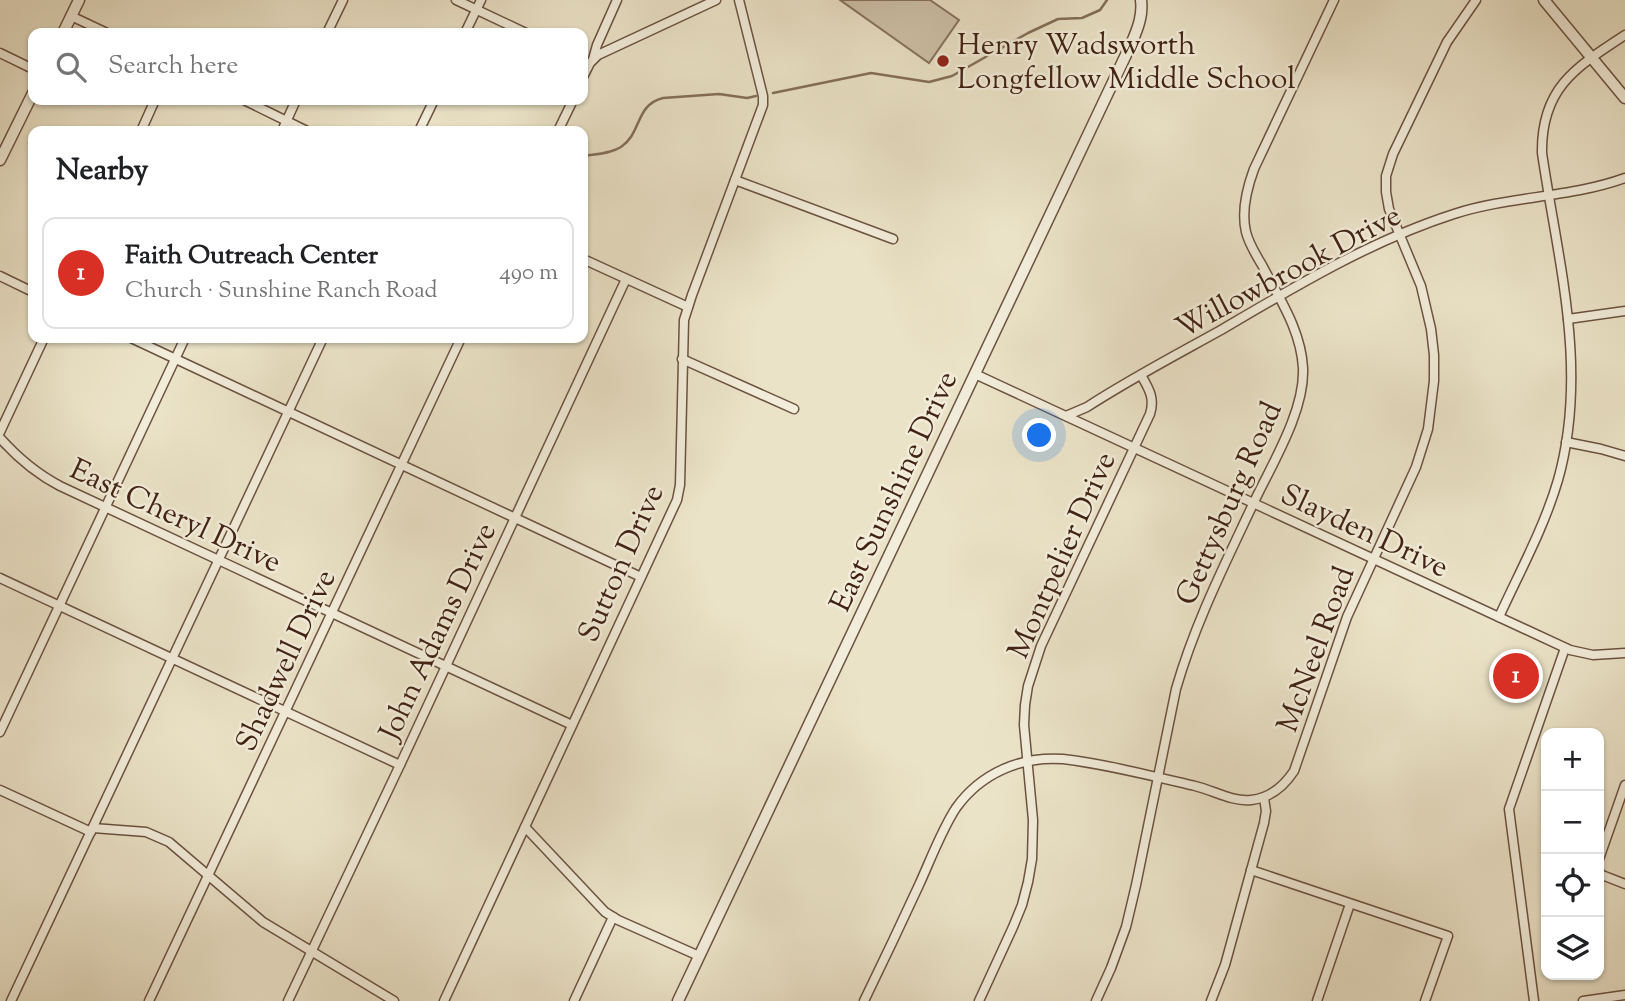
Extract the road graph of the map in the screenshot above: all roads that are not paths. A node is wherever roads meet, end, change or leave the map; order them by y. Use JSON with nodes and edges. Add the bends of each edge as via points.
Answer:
{"nodes":[{"id":1,"x":79,"y":0,"type":"edge"},
{"id":2,"x":343,"y":0,"type":"edge"},
{"id":3,"x":456,"y":0,"type":"edge"},
{"id":4,"x":481,"y":0,"type":"edge"},
{"id":5,"x":617,"y":0,"type":"edge"},
{"id":6,"x":716,"y":0,"type":"edge"},
{"id":7,"x":739,"y":0,"type":"edge"},
{"id":8,"x":1141,"y":0,"type":"edge"},
{"id":9,"x":1334,"y":0,"type":"edge"},
{"id":10,"x":1476,"y":0,"type":"edge"},
{"id":11,"x":1544,"y":0,"type":"edge"},
{"id":12,"x":476,"y":10,"type":"junction"},
{"id":13,"x":71,"y":16,"type":"junction"},
{"id":14,"x":65,"y":28,"type":"edge"},
{"id":15,"x":96,"y":28,"type":"edge"},
{"id":16,"x":329,"y":28,"type":"edge"},
{"id":17,"x":467,"y":28,"type":"edge"},
{"id":18,"x":515,"y":28,"type":"edge"},
{"id":19,"x":1625,"y":35,"type":"edge"},
{"id":20,"x":0,"y":53,"type":"edge"},
{"id":21,"x":1592,"y":57,"type":"junction"},
{"id":22,"x":588,"y":62,"type":"edge"},
{"id":23,"x":28,"y":67,"type":"edge"},
{"id":24,"x":1625,"y":98,"type":"edge"},
{"id":25,"x":28,"y":103,"type":"edge"},
{"id":26,"x":153,"y":105,"type":"edge"},
{"id":27,"x":254,"y":105,"type":"edge"},
{"id":28,"x":294,"y":105,"type":"edge"},
{"id":29,"x":432,"y":105,"type":"edge"},
{"id":30,"x":571,"y":105,"type":"edge"},
{"id":31,"x":286,"y":121,"type":"junction"},
{"id":32,"x":143,"y":126,"type":"edge"},
{"id":33,"x":284,"y":126,"type":"edge"},
{"id":34,"x":296,"y":126,"type":"edge"},
{"id":35,"x":421,"y":126,"type":"edge"},
{"id":36,"x":560,"y":126,"type":"edge"},
{"id":37,"x":0,"y":160,"type":"edge"},
{"id":38,"x":1625,"y":177,"type":"edge"},
{"id":39,"x":735,"y":180,"type":"junction"},
{"id":40,"x":1549,"y":195,"type":"junction"},
{"id":41,"x":1399,"y":235,"type":"junction"},
{"id":42,"x":893,"y":239,"type":"dead end"},
{"id":43,"x":588,"y":261,"type":"edge"},
{"id":44,"x":0,"y":276,"type":"edge"},
{"id":45,"x":626,"y":279,"type":"junction"},
{"id":46,"x":28,"y":290,"type":"edge"},
{"id":47,"x":1279,"y":296,"type":"junction"},
{"id":48,"x":688,"y":307,"type":"junction"},
{"id":49,"x":1625,"y":311,"type":"edge"},
{"id":50,"x":1568,"y":319,"type":"junction"},
{"id":51,"x":42,"y":343,"type":"edge"},
{"id":52,"x":142,"y":343,"type":"edge"},
{"id":53,"x":183,"y":343,"type":"edge"},
{"id":54,"x":321,"y":343,"type":"edge"},
{"id":55,"x":459,"y":343,"type":"edge"},
{"id":56,"x":176,"y":358,"type":"junction"},
{"id":57,"x":682,"y":359,"type":"junction"},
{"id":58,"x":975,"y":374,"type":"junction"},
{"id":59,"x":1141,"y":375,"type":"junction"},
{"id":60,"x":794,"y":410,"type":"dead end"},
{"id":61,"x":288,"y":411,"type":"junction"},
{"id":62,"x":1066,"y":416,"type":"junction"},
{"id":63,"x":0,"y":432,"type":"edge"},
{"id":64,"x":0,"y":438,"type":"edge"},
{"id":65,"x":1566,"y":442,"type":"junction"},
{"id":66,"x":1134,"y":449,"type":"junction"},
{"id":67,"x":1625,"y":456,"type":"edge"},
{"id":68,"x":401,"y":466,"type":"junction"},
{"id":69,"x":1253,"y":504,"type":"junction"},
{"id":70,"x":106,"y":508,"type":"junction"},
{"id":71,"x":515,"y":518,"type":"junction"},
{"id":72,"x":1373,"y":559,"type":"junction"},
{"id":73,"x":218,"y":560,"type":"junction"},
{"id":74,"x":641,"y":577,"type":"junction"},
{"id":75,"x":0,"y":578,"type":"edge"},
{"id":76,"x":60,"y":606,"type":"junction"},
{"id":77,"x":332,"y":613,"type":"junction"},
{"id":78,"x":1499,"y":617,"type":"junction"},
{"id":79,"x":1565,"y":648,"type":"junction"},
{"id":80,"x":1625,"y":653,"type":"edge"},
{"id":81,"x":172,"y":659,"type":"junction"},
{"id":82,"x":446,"y":666,"type":"junction"},
{"id":83,"x":287,"y":712,"type":"junction"},
{"id":84,"x":572,"y":725,"type":"junction"},
{"id":85,"x":0,"y":732,"type":"edge"},
{"id":86,"x":1027,"y":761,"type":"junction"},
{"id":87,"x":400,"y":765,"type":"junction"},
{"id":88,"x":1157,"y":778,"type":"junction"},
{"id":89,"x":1625,"y":785,"type":"edge"},
{"id":90,"x":0,"y":790,"type":"edge"},
{"id":91,"x":1264,"y":798,"type":"junction"},
{"id":92,"x":525,"y":827,"type":"junction"},
{"id":93,"x":92,"y":830,"type":"junction"},
{"id":94,"x":1601,"y":854,"type":"edge"},
{"id":95,"x":1251,"y":870,"type":"junction"},
{"id":96,"x":208,"y":876,"type":"junction"},
{"id":97,"x":1604,"y":876,"type":"edge"},
{"id":98,"x":1625,"y":884,"type":"edge"},
{"id":99,"x":1350,"y":904,"type":"junction"},
{"id":100,"x":613,"y":917,"type":"junction"},
{"id":101,"x":311,"y":951,"type":"junction"},
{"id":102,"x":699,"y":956,"type":"junction"},
{"id":103,"x":1625,"y":995,"type":"edge"},
{"id":104,"x":11,"y":1001,"type":"edge"},
{"id":105,"x":149,"y":1001,"type":"edge"},
{"id":106,"x":288,"y":1001,"type":"edge"},
{"id":107,"x":394,"y":1001,"type":"edge"},
{"id":108,"x":443,"y":1001,"type":"edge"},
{"id":109,"x":574,"y":1001,"type":"edge"},
{"id":110,"x":678,"y":1001,"type":"edge"},
{"id":111,"x":864,"y":1001,"type":"edge"},
{"id":112,"x":979,"y":1001,"type":"edge"},
{"id":113,"x":1096,"y":1001,"type":"edge"},
{"id":114,"x":1211,"y":1001,"type":"edge"},
{"id":115,"x":1317,"y":1001,"type":"edge"},
{"id":116,"x":1425,"y":1001,"type":"edge"},
{"id":117,"x":1534,"y":1001,"type":"edge"},
{"id":118,"x":1583,"y":1001,"type":"edge"}],
"edges":[{"from":1,"to":13,"type":"street"},
{"from":2,"to":16,"type":"street"},
{"from":3,"to":12,"type":"street"},
{"from":4,"to":12,"type":"street"},
{"from":5,"to":22,"type":"street"},
{"from":6,"to":22,"type":"street"},
{"from":7,"to":39,"type":"street","name":"Sutton Drive","via":[[763,105]]},
{"from":8,"to":58,"type":"street","name":"East Sunshine Drive","via":[[1139,27]]},
{"from":9,"to":47,"type":"street","name":"Gettysburg Road","via":[[1247,189],[1246,232]]},
{"from":10,"to":41,"type":"street","name":"McNeel Road","via":[[1447,42],[1388,168],[1387,200]]},
{"from":11,"to":21,"type":"street"},
{"from":12,"to":17,"type":"street"},
{"from":12,"to":18,"type":"street"},
{"from":13,"to":14,"type":"street"},
{"from":13,"to":15,"type":"street"},
{"from":19,"to":21,"type":"street"},
{"from":20,"to":23,"type":"street"},
{"from":21,"to":24,"type":"street"},
{"from":21,"to":40,"type":"street","via":[[1561,85],[1546,117],[1542,153]]},
{"from":25,"to":37,"type":"street"},
{"from":26,"to":32,"type":"street"},
{"from":27,"to":31,"type":"street"},
{"from":28,"to":31,"type":"street"},
{"from":29,"to":35,"type":"street"},
{"from":30,"to":36,"type":"street"},
{"from":31,"to":33,"type":"street"},
{"from":31,"to":34,"type":"street"},
{"from":38,"to":40,"type":"street","name":"Willowbrook Drive"},
{"from":39,"to":42,"type":"street"},
{"from":39,"to":48,"type":"street","name":"Sutton Drive"},
{"from":40,"to":41,"type":"street","name":"Willowbrook Drive","via":[[1457,213]]},
{"from":40,"to":50,"type":"street"},
{"from":41,"to":47,"type":"street","name":"Willowbrook Drive"},
{"from":41,"to":72,"type":"street","name":"McNeel Road","via":[[1429,317],[1434,355],[1432,406],[1421,453]]},
{"from":43,"to":45,"type":"street"},
{"from":44,"to":46,"type":"street"},
{"from":45,"to":48,"type":"street"},
{"from":45,"to":71,"type":"street","name":"John Adams Drive"},
{"from":47,"to":59,"type":"street","name":"Willowbrook Drive"},
{"from":47,"to":69,"type":"street","name":"Gettysburg Road","via":[[1299,341],[1302,388],[1294,416]]},
{"from":48,"to":57,"type":"street","name":"Sutton Drive"},
{"from":49,"to":50,"type":"street"},
{"from":50,"to":65,"type":"street","via":[[1572,367]]},
{"from":51,"to":63,"type":"street"},
{"from":52,"to":56,"type":"street"},
{"from":53,"to":56,"type":"street"},
{"from":54,"to":61,"type":"street"},
{"from":55,"to":68,"type":"street","name":"Shadwell Drive"},
{"from":56,"to":61,"type":"street"},
{"from":56,"to":70,"type":"street"},
{"from":57,"to":60,"type":"street"},
{"from":57,"to":74,"type":"street","name":"Sutton Drive","via":[[679,492]]},
{"from":58,"to":62,"type":"street","name":"Slayden Drive"},
{"from":58,"to":102,"type":"street","name":"East Sunshine Drive"},
{"from":59,"to":62,"type":"street","name":"Willowbrook Drive"},
{"from":59,"to":66,"type":"street","name":"Montpelier Drive","via":[[1153,401]]},
{"from":61,"to":68,"type":"street"},
{"from":61,"to":73,"type":"street"},
{"from":62,"to":66,"type":"street","name":"Slayden Drive"},
{"from":64,"to":70,"type":"street","name":"East Cheryl Drive","via":[[47,479]]},
{"from":65,"to":67,"type":"street"},
{"from":65,"to":78,"type":"street","via":[[1548,510]]},
{"from":66,"to":69,"type":"street","name":"Slayden Drive"},
{"from":66,"to":86,"type":"street","name":"Montpelier Drive","via":[[1036,659],[1025,705]]},
{"from":68,"to":71,"type":"street"},
{"from":68,"to":77,"type":"street","name":"Shadwell Drive"},
{"from":69,"to":72,"type":"street","name":"Slayden Drive"},
{"from":69,"to":88,"type":"street","name":"Gettysburg Road","via":[[1193,636]]},
{"from":70,"to":73,"type":"street","name":"East Cheryl Drive"},
{"from":70,"to":76,"type":"street"},
{"from":71,"to":74,"type":"street"},
{"from":71,"to":82,"type":"street","name":"John Adams Drive"},
{"from":72,"to":78,"type":"street","name":"Slayden Drive"},
{"from":72,"to":91,"type":"street","name":"McNeel Road","via":[[1347,617],[1294,771]]},
{"from":73,"to":77,"type":"street","name":"East Cheryl Drive"},
{"from":73,"to":81,"type":"street"},
{"from":74,"to":84,"type":"street","name":"Sutton Drive"},
{"from":75,"to":76,"type":"street"},
{"from":76,"to":81,"type":"street"},
{"from":76,"to":85,"type":"street"},
{"from":77,"to":82,"type":"street","name":"East Cheryl Drive"},
{"from":77,"to":83,"type":"street","name":"Shadwell Drive"},
{"from":78,"to":79,"type":"street","name":"Slayden Drive"},
{"from":79,"to":80,"type":"street","name":"Slayden Drive","via":[[1580,654]]},
{"from":79,"to":117,"type":"street","via":[[1509,809]]},
{"from":81,"to":83,"type":"street"},
{"from":81,"to":93,"type":"street"},
{"from":82,"to":84,"type":"street","name":"East Cheryl Drive"},
{"from":82,"to":87,"type":"street","name":"John Adams Drive"},
{"from":83,"to":87,"type":"street"},
{"from":83,"to":96,"type":"street","name":"Shadwell Drive"},
{"from":84,"to":92,"type":"street","name":"Sutton Drive"},
{"from":86,"to":88,"type":"street","via":[[1076,761]]},
{"from":86,"to":111,"type":"street","via":[[985,779],[957,807]]},
{"from":86,"to":112,"type":"street","name":"Montpelier Drive","via":[[1033,820],[1028,882]]},
{"from":87,"to":101,"type":"street","name":"John Adams Drive"},
{"from":88,"to":91,"type":"street","via":[[1240,800]]},
{"from":88,"to":113,"type":"street","name":"Gettysburg Road","via":[[1126,927]]},
{"from":89,"to":94,"type":"street"},
{"from":90,"to":93,"type":"street"},
{"from":91,"to":95,"type":"street","via":[[1266,811]]},
{"from":92,"to":100,"type":"street"},
{"from":92,"to":108,"type":"street","name":"Sutton Drive"},
{"from":93,"to":96,"type":"street","via":[[158,836]]},
{"from":93,"to":104,"type":"street"},
{"from":95,"to":99,"type":"street"},
{"from":95,"to":114,"type":"street","via":[[1226,965]]},
{"from":96,"to":101,"type":"street","via":[[263,922]]},
{"from":96,"to":105,"type":"street","name":"Shadwell Drive"},
{"from":97,"to":98,"type":"street"},
{"from":99,"to":115,"type":"street"},
{"from":99,"to":116,"type":"street","via":[[1448,936]]},
{"from":100,"to":102,"type":"street"},
{"from":100,"to":109,"type":"street"},
{"from":101,"to":106,"type":"street","name":"John Adams Drive"},
{"from":101,"to":107,"type":"street"},
{"from":102,"to":110,"type":"street","name":"East Sunshine Drive"},
{"from":103,"to":118,"type":"street"}]}
